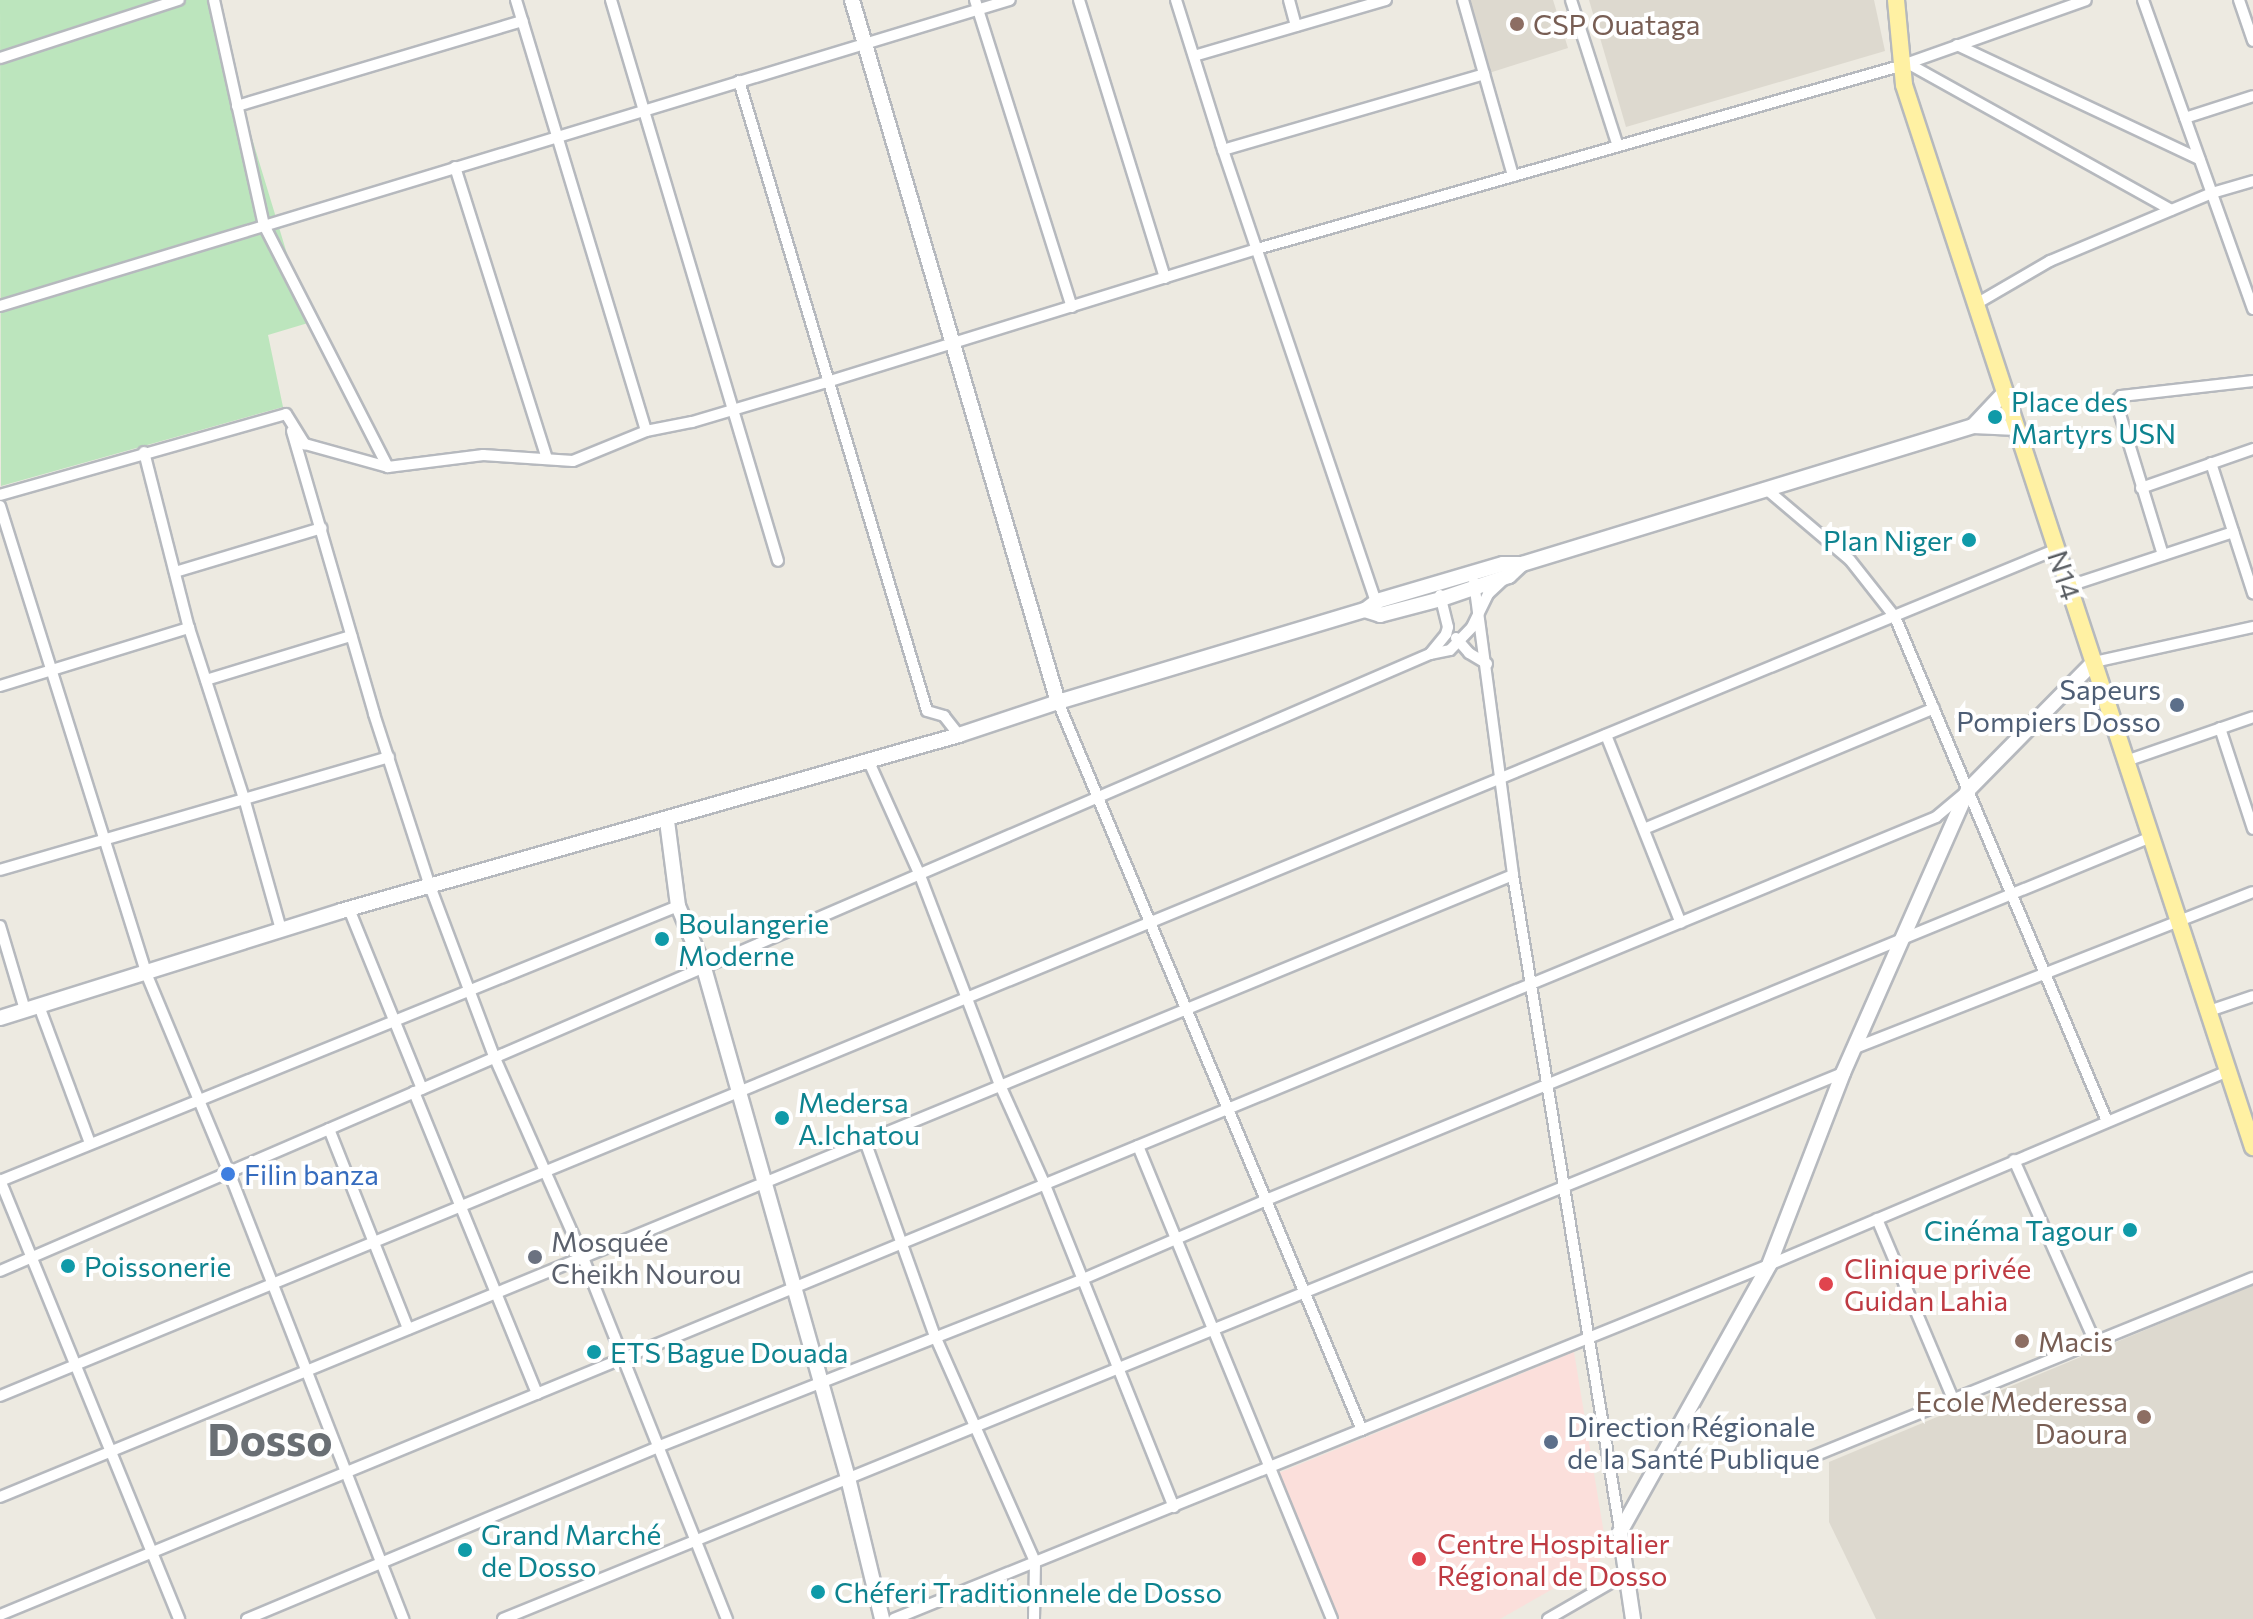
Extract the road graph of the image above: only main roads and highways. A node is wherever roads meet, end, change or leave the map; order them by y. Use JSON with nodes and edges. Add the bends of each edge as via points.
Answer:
{"nodes":[{"id":1,"x":1896,"y":0,"type":"edge"},
{"id":2,"x":2253,"y":1147,"type":"edge"}],
"edges":[{"from":1,"to":2,"type":"main road","name":"N14","via":[[1905,65],[1976,304]]}]}
